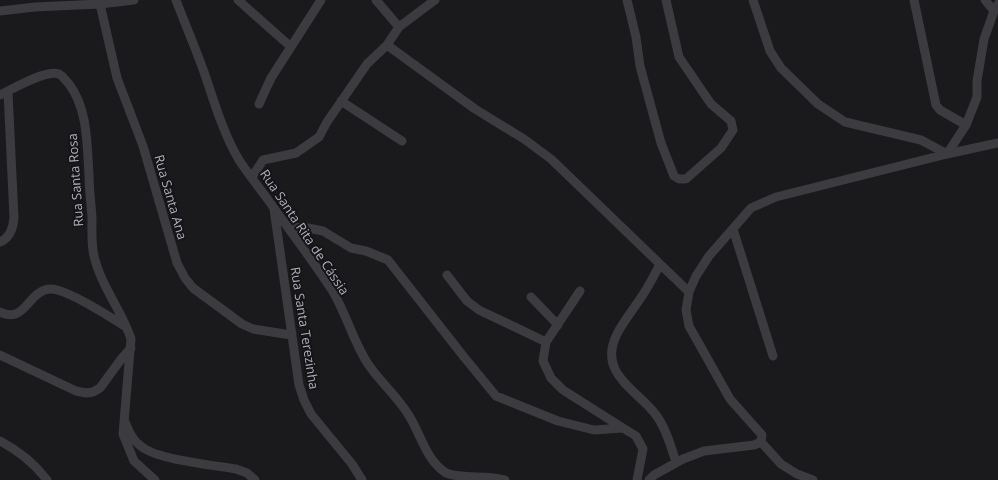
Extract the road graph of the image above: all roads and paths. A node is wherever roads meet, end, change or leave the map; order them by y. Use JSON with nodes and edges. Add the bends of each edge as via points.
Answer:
{"nodes":[{"id":1,"x":134,"y":0,"type":"edge"},
{"id":2,"x":176,"y":0,"type":"edge"},
{"id":3,"x":238,"y":0,"type":"edge"},
{"id":4,"x":321,"y":0,"type":"edge"},
{"id":5,"x":376,"y":0,"type":"edge"},
{"id":6,"x":434,"y":0,"type":"edge"},
{"id":7,"x":627,"y":0,"type":"edge"},
{"id":8,"x":666,"y":0,"type":"edge"},
{"id":9,"x":753,"y":0,"type":"edge"},
{"id":10,"x":914,"y":0,"type":"edge"},
{"id":11,"x":985,"y":0,"type":"edge"},
{"id":12,"x":100,"y":4,"type":"junction"},
{"id":13,"x":996,"y":8,"type":"edge"},
{"id":14,"x":0,"y":11,"type":"edge"},
{"id":15,"x":399,"y":28,"type":"junction"},
{"id":16,"x":387,"y":45,"type":"junction"},
{"id":17,"x":290,"y":47,"type":"junction"},
{"id":18,"x":4,"y":94,"type":"edge"},
{"id":19,"x":341,"y":101,"type":"junction"},
{"id":20,"x":259,"y":104,"type":"dead end"},
{"id":21,"x":966,"y":125,"type":"junction"},
{"id":22,"x":402,"y":141,"type":"dead end"},
{"id":23,"x":996,"y":146,"type":"edge"},
{"id":24,"x":947,"y":154,"type":"junction"},
{"id":25,"x":252,"y":177,"type":"junction"},
{"id":26,"x":274,"y":208,"type":"junction"},
{"id":27,"x":288,"y":227,"type":"junction"},
{"id":28,"x":733,"y":228,"type":"junction"},
{"id":29,"x":0,"y":242,"type":"edge"},
{"id":30,"x":660,"y":264,"type":"junction"},
{"id":31,"x":447,"y":275,"type":"dead end"},
{"id":32,"x":580,"y":291,"type":"dead end"},
{"id":33,"x":689,"y":292,"type":"junction"},
{"id":34,"x":531,"y":297,"type":"dead end"},
{"id":35,"x":0,"y":312,"type":"edge"},
{"id":36,"x":558,"y":325,"type":"junction"},
{"id":37,"x":127,"y":327,"type":"junction"},
{"id":38,"x":291,"y":334,"type":"junction"},
{"id":39,"x":546,"y":342,"type":"junction"},
{"id":40,"x":131,"y":348,"type":"junction"},
{"id":41,"x":0,"y":355,"type":"edge"},
{"id":42,"x":773,"y":356,"type":"dead end"},
{"id":43,"x":124,"y":419,"type":"junction"},
{"id":44,"x":623,"y":428,"type":"junction"},
{"id":45,"x":0,"y":441,"type":"edge"},
{"id":46,"x":761,"y":442,"type":"junction"},
{"id":47,"x":676,"y":462,"type":"junction"},
{"id":48,"x":48,"y":480,"type":"edge"},
{"id":49,"x":155,"y":480,"type":"edge"},
{"id":50,"x":255,"y":480,"type":"edge"},
{"id":51,"x":362,"y":480,"type":"edge"},
{"id":52,"x":505,"y":480,"type":"edge"},
{"id":53,"x":637,"y":480,"type":"edge"},
{"id":54,"x":649,"y":480,"type":"edge"},
{"id":55,"x":813,"y":480,"type":"edge"}],
"edges":[{"from":1,"to":12,"type":"street"},
{"from":2,"to":25,"type":"street","name":"Rua Santa Rita de Cássia","via":[[226,134]]},
{"from":3,"to":17,"type":"street"},
{"from":4,"to":17,"type":"street"},
{"from":5,"to":15,"type":"street"},
{"from":6,"to":15,"type":"street"},
{"from":7,"to":8,"type":"street","via":[[640,66],[661,143],[674,176],[686,179],[721,148],[733,130],[731,121],[711,104],[679,57]]},
{"from":9,"to":24,"type":"street","via":[[770,51],[781,68],[818,104],[845,122],[920,140]]},
{"from":10,"to":21,"type":"street","via":[[936,105]]},
{"from":11,"to":13,"type":"street"},
{"from":12,"to":14,"type":"street"},
{"from":12,"to":38,"type":"street","name":"Rua Santa Ana","via":[[117,78],[143,146],[177,263],[185,278],[193,288],[242,324],[254,329]]},
{"from":13,"to":21,"type":"street","via":[[984,39],[977,97]]},
{"from":15,"to":16,"type":"street"},
{"from":16,"to":19,"type":"street","via":[[367,64]]},
{"from":16,"to":30,"type":"street","via":[[475,109],[508,128],[551,159]]},
{"from":17,"to":20,"type":"street","via":[[270,78]]},
{"from":18,"to":29,"type":"street","via":[[14,226],[6,240]]},
{"from":18,"to":37,"type":"street","name":"Rua Santa Rosa","via":[[40,76],[58,73],[78,97],[87,144],[94,258]]},
{"from":19,"to":22,"type":"street"},
{"from":19,"to":25,"type":"street","via":[[319,137],[296,153],[263,160]]},
{"from":21,"to":24,"type":"street"},
{"from":23,"to":24,"type":"street"},
{"from":24,"to":28,"type":"street","via":[[776,197],[751,208]]},
{"from":25,"to":26,"type":"street","name":"Rua Santa Rita de Cássia"},
{"from":26,"to":27,"type":"street","name":"Rua Santa Rita de Cássia"},
{"from":26,"to":38,"type":"street","name":"Rua Santa Terezinha"},
{"from":27,"to":44,"type":"street","via":[[323,231],[351,248],[388,260],[496,396],[558,421],[594,430]]},
{"from":27,"to":52,"type":"street","name":"Rua Santa Rita de Cássia","via":[[332,291],[367,363],[401,403],[423,447],[435,464],[452,477],[467,480]]},
{"from":28,"to":33,"type":"street","via":[[709,256]]},
{"from":28,"to":42,"type":"street"},
{"from":30,"to":33,"type":"street"},
{"from":30,"to":47,"type":"street","via":[[617,335],[611,353],[615,371],[656,415]]},
{"from":31,"to":39,"type":"street","via":[[467,301],[479,310]]},
{"from":32,"to":36,"type":"street"},
{"from":33,"to":46,"type":"street","via":[[686,310],[689,326],[730,399],[762,435]]},
{"from":34,"to":36,"type":"street"},
{"from":35,"to":37,"type":"street","via":[[15,315],[23,310],[36,294],[53,289],[99,310]]},
{"from":36,"to":39,"type":"street"},
{"from":37,"to":40,"type":"street","name":"Rua Santa Rosa"},
{"from":38,"to":51,"type":"street","name":"Rua Santa Terezinha","via":[[296,373],[307,406]]},
{"from":39,"to":44,"type":"street","via":[[543,361],[551,378],[563,390]]},
{"from":40,"to":41,"type":"street","via":[[100,388],[86,393],[76,391]]},
{"from":40,"to":43,"type":"street","name":"Rua Santa Rosa"},
{"from":43,"to":49,"type":"street","name":"Rua Santa Rosa","via":[[123,434],[134,461]]},
{"from":43,"to":50,"type":"street","via":[[135,441],[142,448],[162,456],[236,469],[247,473]]},
{"from":44,"to":53,"type":"street","via":[[636,436],[643,449]]},
{"from":45,"to":48,"type":"street","via":[[29,460]]},
{"from":46,"to":47,"type":"street","via":[[704,451]]},
{"from":46,"to":55,"type":"street","via":[[781,464]]},
{"from":47,"to":54,"type":"street"}]}
